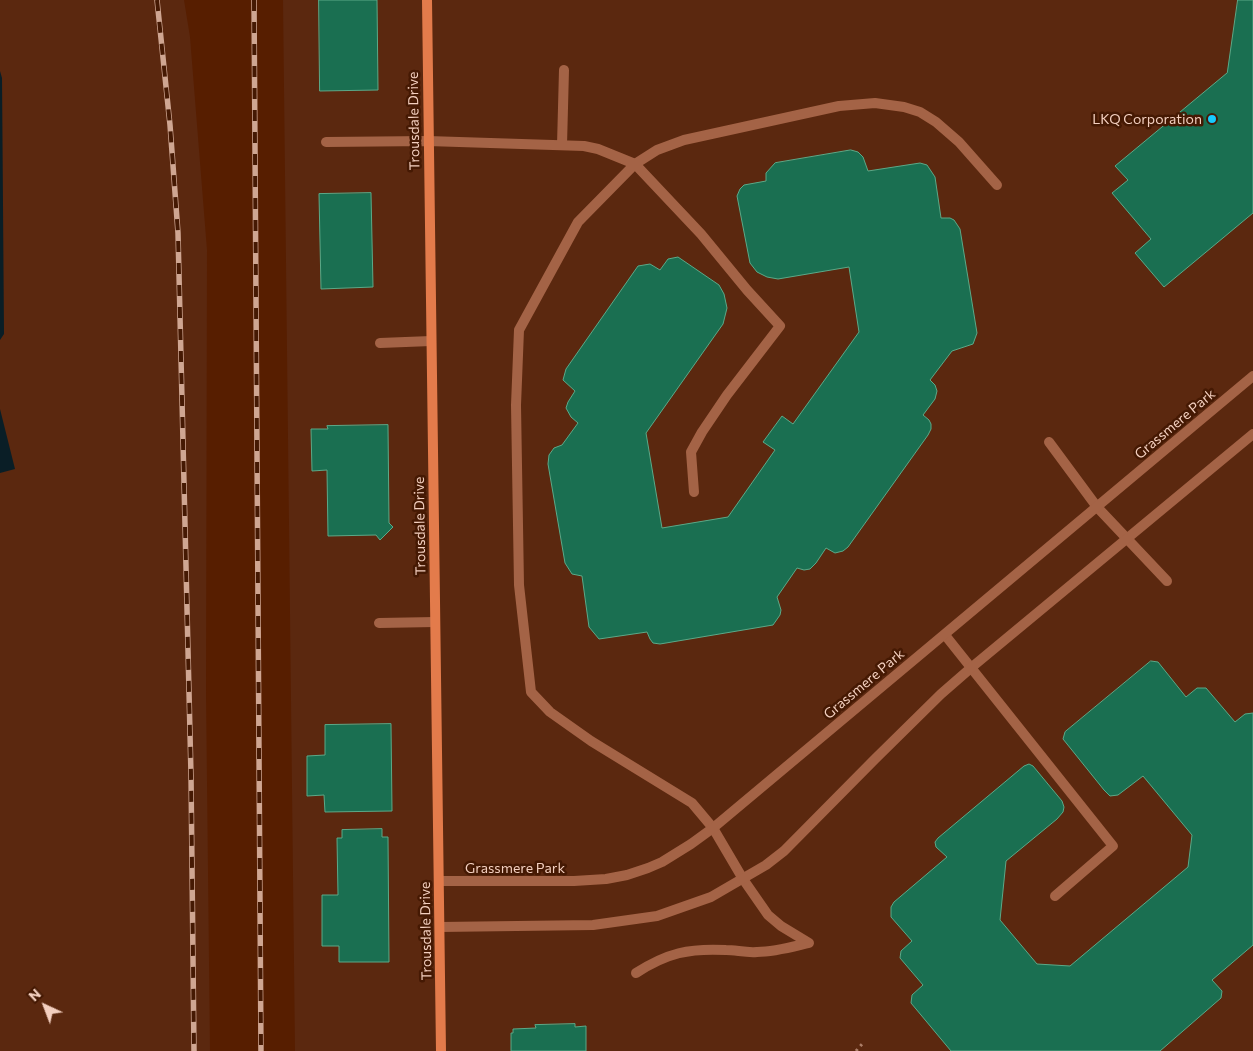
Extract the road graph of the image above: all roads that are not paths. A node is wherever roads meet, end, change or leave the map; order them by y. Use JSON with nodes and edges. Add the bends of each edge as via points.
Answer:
{"nodes":[{"id":1,"x":427,"y":0,"type":"edge"},
{"id":2,"x":564,"y":70,"type":"dead end"},
{"id":3,"x":428,"y":141,"type":"junction"},
{"id":4,"x":326,"y":142,"type":"dead end"},
{"id":5,"x":562,"y":145,"type":"junction"},
{"id":6,"x":635,"y":164,"type":"junction"},
{"id":7,"x":997,"y":185,"type":"dead end"},
{"id":8,"x":431,"y":341,"type":"junction"},
{"id":9,"x":380,"y":343,"type":"dead end"},
{"id":10,"x":1253,"y":376,"type":"edge"},
{"id":11,"x":1253,"y":434,"type":"edge"},
{"id":12,"x":1050,"y":442,"type":"dead end"},
{"id":13,"x":694,"y":492,"type":"dead end"},
{"id":14,"x":1098,"y":508,"type":"junction"},
{"id":15,"x":1127,"y":540,"type":"junction"},
{"id":16,"x":1167,"y":582,"type":"dead end"},
{"id":17,"x":435,"y":622,"type":"junction"},
{"id":18,"x":379,"y":623,"type":"dead end"},
{"id":19,"x":945,"y":635,"type":"junction"},
{"id":20,"x":972,"y":667,"type":"junction"},
{"id":21,"x":713,"y":828,"type":"junction"},
{"id":22,"x":743,"y":879,"type":"junction"},
{"id":23,"x":439,"y":881,"type":"junction"},
{"id":24,"x":1055,"y":896,"type":"dead end"},
{"id":25,"x":440,"y":927,"type":"junction"},
{"id":26,"x":636,"y":973,"type":"dead end"},
{"id":27,"x":441,"y":1051,"type":"edge"}],
"edges":[{"from":1,"to":3,"type":"street","name":"Trousdale Drive"},
{"from":2,"to":5,"type":"street"},
{"from":3,"to":4,"type":"street"},
{"from":3,"to":5,"type":"street"},
{"from":3,"to":8,"type":"street","name":"Trousdale Drive"},
{"from":5,"to":6,"type":"street","via":[[598,149]]},
{"from":6,"to":7,"type":"street","via":[[657,150],[684,140],[839,106],[875,103],[904,107],[936,122],[959,142]]},
{"from":6,"to":13,"type":"street","via":[[780,326],[727,395],[695,445],[692,452]]},
{"from":6,"to":21,"type":"street","via":[[578,222],[519,330],[516,405],[519,585],[531,692],[550,712],[591,741],[692,803]]},
{"from":8,"to":9,"type":"street"},
{"from":8,"to":17,"type":"street","name":"Trousdale Drive"},
{"from":10,"to":14,"type":"street","name":"Grassmere Park"},
{"from":11,"to":15,"type":"street"},
{"from":12,"to":14,"type":"street"},
{"from":14,"to":15,"type":"street"},
{"from":14,"to":19,"type":"street","name":"Grassmere Park"},
{"from":15,"to":16,"type":"street"},
{"from":15,"to":20,"type":"street"},
{"from":17,"to":18,"type":"street"},
{"from":17,"to":23,"type":"street","name":"Trousdale Drive"},
{"from":19,"to":20,"type":"street"},
{"from":19,"to":21,"type":"street","name":"Grassmere Park"},
{"from":20,"to":22,"type":"street","via":[[874,759],[784,851]]},
{"from":20,"to":24,"type":"street","via":[[1113,846]]},
{"from":21,"to":22,"type":"street"},
{"from":21,"to":23,"type":"street","name":"Grassmere Park","via":[[662,862],[627,875],[574,882]]},
{"from":22,"to":25,"type":"street","via":[[711,897],[657,916],[635,920],[593,925]]},
{"from":22,"to":26,"type":"street","via":[[774,920],[810,943],[758,952],[685,951],[666,956]]},
{"from":23,"to":25,"type":"street","name":"Trousdale Drive"},
{"from":25,"to":27,"type":"street","name":"Trousdale Drive"}]}
